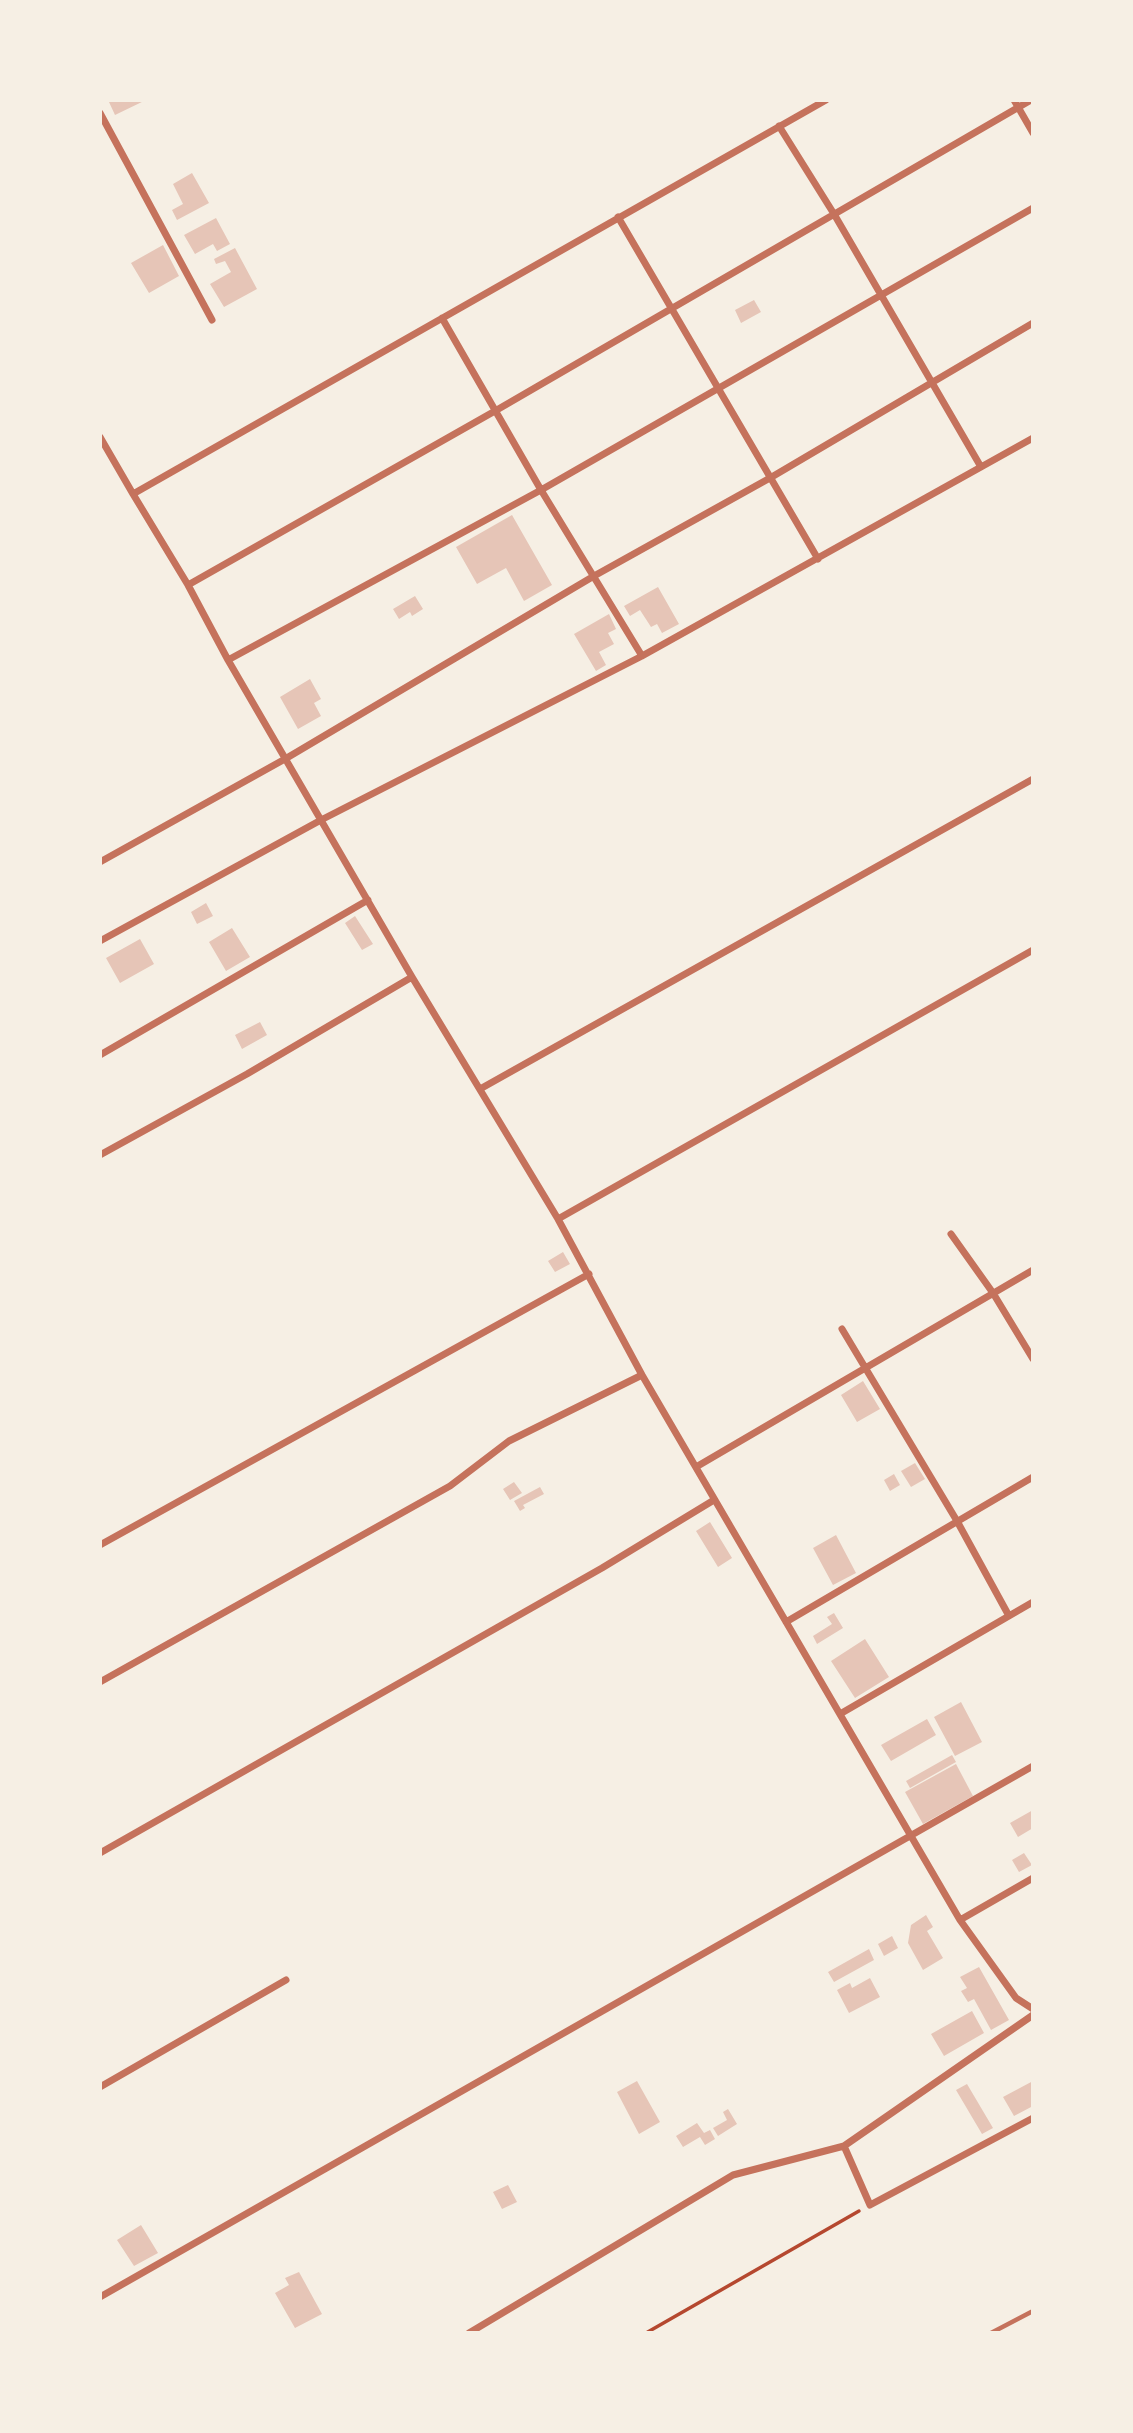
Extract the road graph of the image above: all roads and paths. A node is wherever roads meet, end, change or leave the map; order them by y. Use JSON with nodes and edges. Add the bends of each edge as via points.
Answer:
{"nodes":[{"id":1,"x":826,"y":100,"type":"edge"},
{"id":2,"x":1031,"y":100,"type":"edge"},
{"id":3,"x":1016,"y":103,"type":"edge"},
{"id":4,"x":100,"y":113,"type":"edge"},
{"id":5,"x":779,"y":126,"type":"junction"},
{"id":6,"x":1033,"y":133,"type":"edge"},
{"id":7,"x":1033,"y":208,"type":"edge"},
{"id":8,"x":834,"y":214,"type":"junction"},
{"id":9,"x":618,"y":217,"type":"junction"},
{"id":10,"x":882,"y":295,"type":"junction"},
{"id":11,"x":671,"y":308,"type":"junction"},
{"id":12,"x":442,"y":318,"type":"junction"},
{"id":13,"x":212,"y":320,"type":"dead end"},
{"id":14,"x":1033,"y":323,"type":"edge"},
{"id":15,"x":933,"y":381,"type":"junction"},
{"id":16,"x":718,"y":388,"type":"junction"},
{"id":17,"x":495,"y":411,"type":"junction"},
{"id":18,"x":100,"y":437,"type":"edge"},
{"id":19,"x":1033,"y":438,"type":"edge"},
{"id":20,"x":981,"y":467,"type":"junction"},
{"id":21,"x":771,"y":478,"type":"junction"},
{"id":22,"x":541,"y":489,"type":"junction"},
{"id":23,"x":133,"y":494,"type":"junction"},
{"id":24,"x":818,"y":559,"type":"junction"},
{"id":25,"x":594,"y":576,"type":"junction"},
{"id":26,"x":188,"y":585,"type":"junction"},
{"id":27,"x":642,"y":656,"type":"junction"},
{"id":28,"x":228,"y":660,"type":"junction"},
{"id":29,"x":285,"y":760,"type":"junction"},
{"id":30,"x":1033,"y":779,"type":"edge"},
{"id":31,"x":321,"y":820,"type":"junction"},
{"id":32,"x":100,"y":862,"type":"edge"},
{"id":33,"x":368,"y":900,"type":"junction"},
{"id":34,"x":100,"y":941,"type":"edge"},
{"id":35,"x":1033,"y":950,"type":"edge"},
{"id":36,"x":412,"y":977,"type":"junction"},
{"id":37,"x":100,"y":1055,"type":"edge"},
{"id":38,"x":480,"y":1089,"type":"junction"},
{"id":39,"x":100,"y":1155,"type":"edge"},
{"id":40,"x":558,"y":1219,"type":"junction"},
{"id":41,"x":951,"y":1234,"type":"dead end"},
{"id":42,"x":1033,"y":1270,"type":"edge"},
{"id":43,"x":589,"y":1274,"type":"junction"},
{"id":44,"x":993,"y":1293,"type":"junction"},
{"id":45,"x":842,"y":1329,"type":"dead end"},
{"id":46,"x":1033,"y":1359,"type":"edge"},
{"id":47,"x":865,"y":1368,"type":"junction"},
{"id":48,"x":642,"y":1375,"type":"junction"},
{"id":49,"x":696,"y":1467,"type":"junction"},
{"id":50,"x":1033,"y":1477,"type":"edge"},
{"id":51,"x":714,"y":1500,"type":"junction"},
{"id":52,"x":957,"y":1521,"type":"junction"},
{"id":53,"x":100,"y":1545,"type":"edge"},
{"id":54,"x":1033,"y":1602,"type":"edge"},
{"id":55,"x":1009,"y":1616,"type":"junction"},
{"id":56,"x":786,"y":1622,"type":"junction"},
{"id":57,"x":100,"y":1682,"type":"edge"},
{"id":58,"x":839,"y":1714,"type":"junction"},
{"id":59,"x":1033,"y":1766,"type":"edge"},
{"id":60,"x":911,"y":1836,"type":"junction"},
{"id":61,"x":100,"y":1853,"type":"edge"},
{"id":62,"x":1033,"y":1878,"type":"edge"},
{"id":63,"x":960,"y":1920,"type":"junction"},
{"id":64,"x":285,"y":1980,"type":"dead end"},
{"id":65,"x":1033,"y":2009,"type":"edge"},
{"id":66,"x":1033,"y":2015,"type":"edge"},
{"id":67,"x":100,"y":2087,"type":"edge"},
{"id":68,"x":1033,"y":2118,"type":"edge"},
{"id":69,"x":844,"y":2146,"type":"junction"},
{"id":70,"x":870,"y":2205,"type":"junction"},
{"id":71,"x":100,"y":2297,"type":"edge"},
{"id":72,"x":1033,"y":2311,"type":"edge"},
{"id":73,"x":469,"y":2333,"type":"edge"},
{"id":74,"x":646,"y":2333,"type":"edge"},
{"id":75,"x":991,"y":2333,"type":"edge"}],
"edges":[{"from":1,"to":5,"type":"street"},
{"from":2,"to":3,"type":"street"},
{"from":3,"to":6,"type":"street"},
{"from":3,"to":8,"type":"street"},
{"from":4,"to":13,"type":"street"},
{"from":5,"to":8,"type":"street"},
{"from":5,"to":9,"type":"street"},
{"from":7,"to":10,"type":"street"},
{"from":8,"to":10,"type":"street"},
{"from":8,"to":11,"type":"street"},
{"from":9,"to":11,"type":"street"},
{"from":9,"to":12,"type":"street"},
{"from":10,"to":15,"type":"street"},
{"from":10,"to":16,"type":"street"},
{"from":11,"to":16,"type":"street"},
{"from":11,"to":17,"type":"street"},
{"from":12,"to":17,"type":"street"},
{"from":12,"to":23,"type":"street"},
{"from":14,"to":15,"type":"street"},
{"from":15,"to":20,"type":"street"},
{"from":15,"to":21,"type":"street"},
{"from":16,"to":21,"type":"street"},
{"from":16,"to":22,"type":"street"},
{"from":17,"to":22,"type":"street"},
{"from":17,"to":26,"type":"street"},
{"from":18,"to":23,"type":"street"},
{"from":19,"to":20,"type":"street"},
{"from":20,"to":24,"type":"street"},
{"from":21,"to":24,"type":"street"},
{"from":21,"to":25,"type":"street"},
{"from":22,"to":25,"type":"street"},
{"from":22,"to":28,"type":"street"},
{"from":23,"to":26,"type":"street"},
{"from":24,"to":27,"type":"street"},
{"from":25,"to":27,"type":"street"},
{"from":25,"to":29,"type":"street"},
{"from":26,"to":28,"type":"street"},
{"from":27,"to":31,"type":"street"},
{"from":28,"to":29,"type":"street"},
{"from":29,"to":31,"type":"street"},
{"from":29,"to":32,"type":"street"},
{"from":30,"to":38,"type":"street"},
{"from":31,"to":33,"type":"street"},
{"from":31,"to":34,"type":"street"},
{"from":33,"to":36,"type":"street"},
{"from":33,"to":37,"type":"street"},
{"from":35,"to":40,"type":"street"},
{"from":36,"to":38,"type":"street"},
{"from":36,"to":39,"type":"street"},
{"from":38,"to":40,"type":"street"},
{"from":40,"to":43,"type":"street"},
{"from":41,"to":44,"type":"street"},
{"from":42,"to":44,"type":"street"},
{"from":43,"to":48,"type":"street"},
{"from":43,"to":53,"type":"street"},
{"from":44,"to":46,"type":"street"},
{"from":44,"to":47,"type":"street"},
{"from":45,"to":47,"type":"street"},
{"from":47,"to":49,"type":"street"},
{"from":47,"to":52,"type":"street"},
{"from":48,"to":49,"type":"street"},
{"from":48,"to":57,"type":"street","via":[[509,1441],[450,1486]]},
{"from":49,"to":51,"type":"street"},
{"from":50,"to":52,"type":"street"},
{"from":51,"to":56,"type":"street"},
{"from":51,"to":61,"type":"street"},
{"from":52,"to":55,"type":"street"},
{"from":52,"to":56,"type":"street"},
{"from":54,"to":55,"type":"street"},
{"from":55,"to":58,"type":"street"},
{"from":56,"to":58,"type":"street"},
{"from":58,"to":60,"type":"street"},
{"from":59,"to":60,"type":"street"},
{"from":60,"to":63,"type":"street"},
{"from":60,"to":71,"type":"street"},
{"from":62,"to":63,"type":"street"},
{"from":63,"to":65,"type":"street","via":[[1016,1997]]},
{"from":64,"to":67,"type":"street"},
{"from":66,"to":69,"type":"street"},
{"from":68,"to":70,"type":"street"},
{"from":69,"to":70,"type":"street"},
{"from":69,"to":73,"type":"street","via":[[733,2175]]},
{"from":70,"to":74,"type":"path"},
{"from":72,"to":75,"type":"lane"}]}
